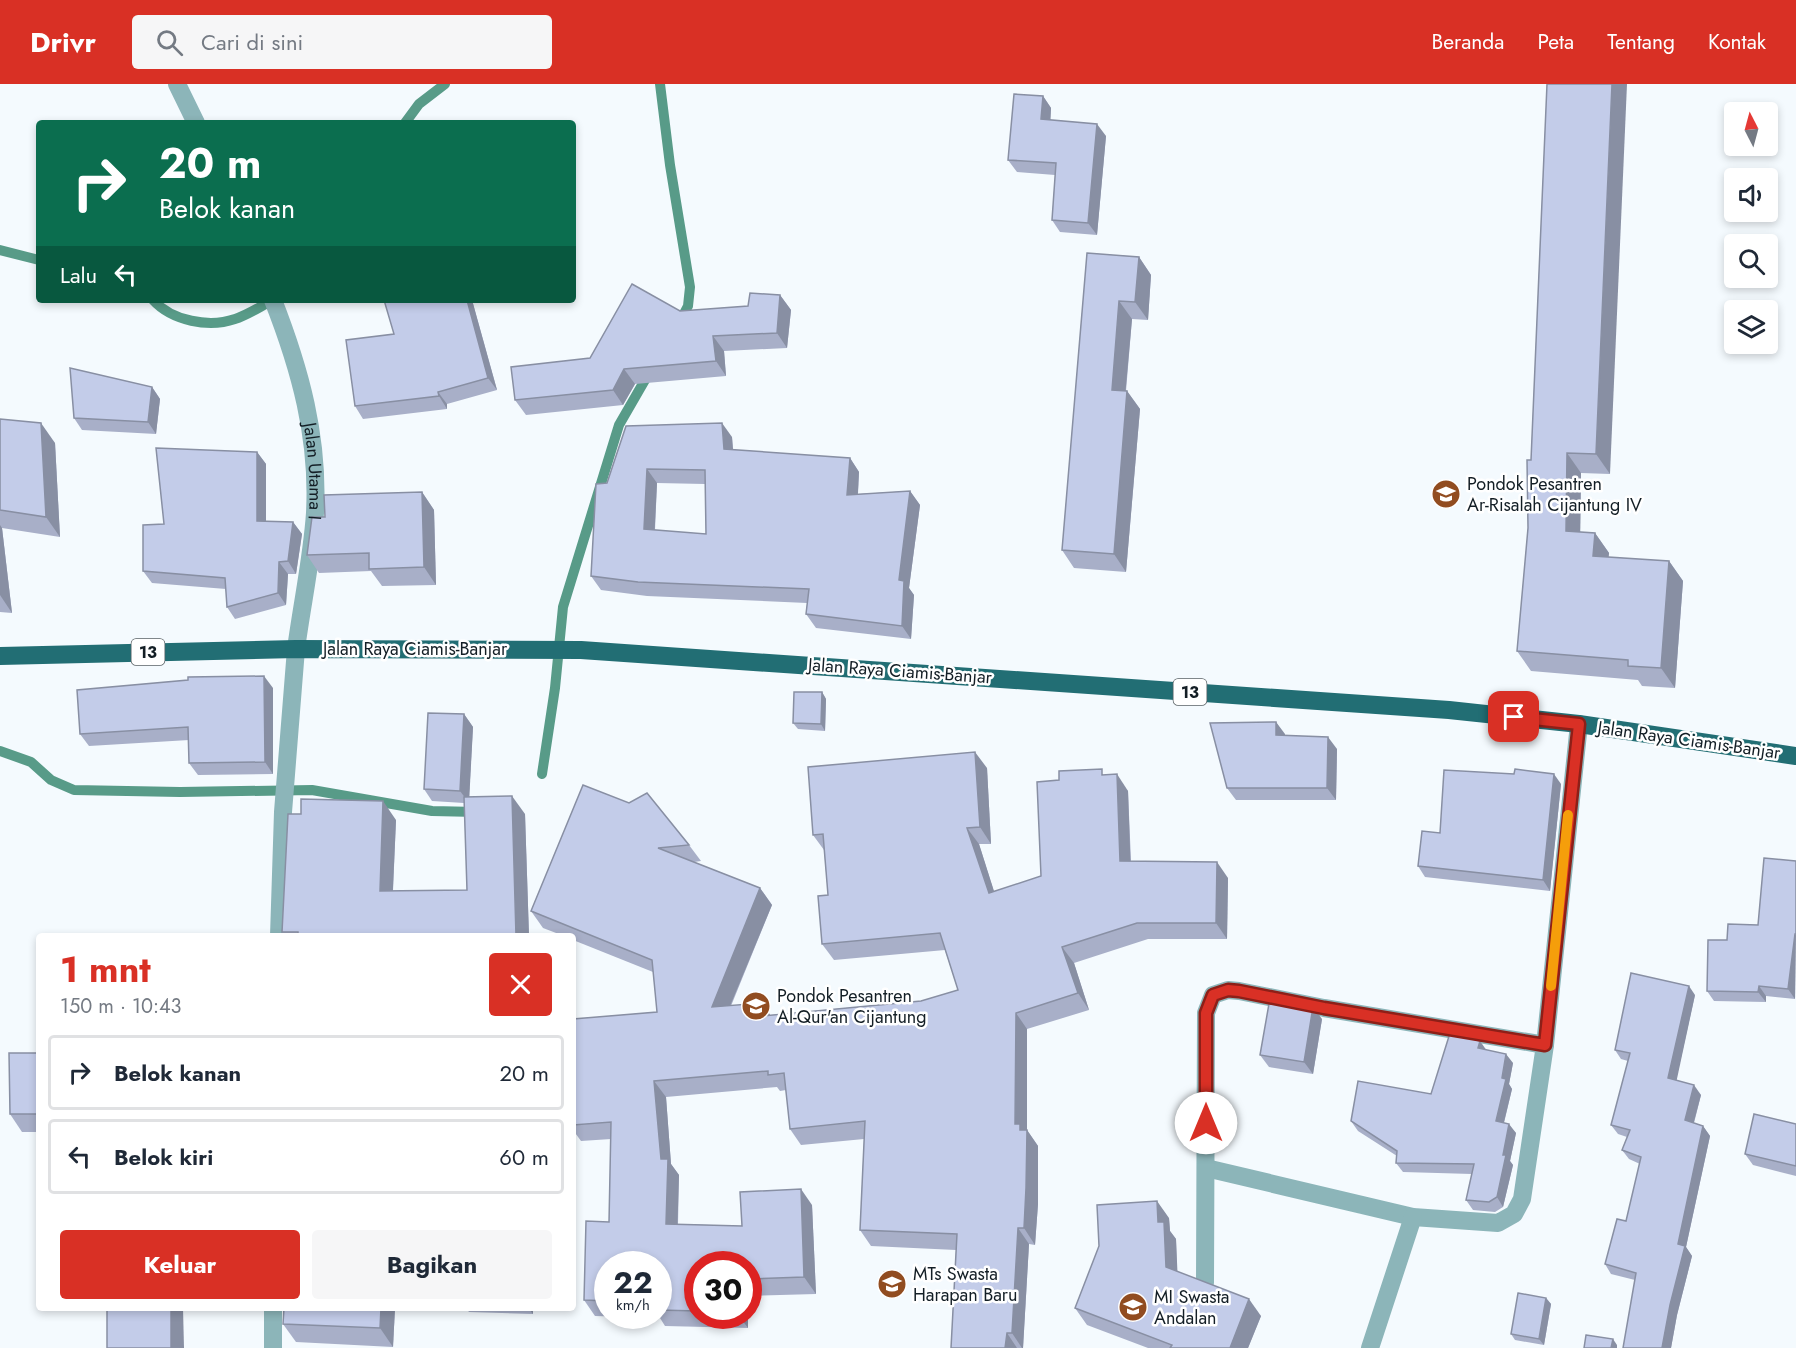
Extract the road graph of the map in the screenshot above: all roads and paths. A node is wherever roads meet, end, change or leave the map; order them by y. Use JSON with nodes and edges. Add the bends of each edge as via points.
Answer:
{"nodes":[{"id":1,"x":177,"y":84,"type":"edge"},
{"id":2,"x":195,"y":120,"type":"edge"},
{"id":3,"x":274,"y":303,"type":"edge"},
{"id":4,"x":296,"y":649,"type":"junction"},
{"id":5,"x":0,"y":656,"type":"edge"},
{"id":6,"x":1579,"y":724,"type":"junction"},
{"id":7,"x":1796,"y":756,"type":"edge"},
{"id":8,"x":279,"y":933,"type":"edge"},
{"id":9,"x":1545,"y":1045,"type":"junction"},
{"id":10,"x":1206,"y":1168,"type":"junction"},
{"id":11,"x":1413,"y":1217,"type":"junction"},
{"id":12,"x":1205,"y":1284,"type":"edge"},
{"id":13,"x":273,"y":1311,"type":"edge"},
{"id":14,"x":273,"y":1348,"type":"edge"},
{"id":15,"x":1370,"y":1348,"type":"edge"}],
"edges":[{"from":1,"to":2,"type":"street"},
{"from":3,"to":4,"type":"street","name":"Jalan Utama I","via":[[307,402],[314,463],[315,513]]},
{"from":4,"to":5,"type":"highway","name":"Jalan Raya Ciamis-Banjar","number":"13"},
{"from":4,"to":6,"type":"highway","name":"Jalan Raya Ciamis-Banjar","number":"13","via":[[581,650],[774,661]]},
{"from":4,"to":8,"type":"street","name":"Jalan Utama I","via":[[283,812]]},
{"from":6,"to":7,"type":"highway","name":"Jalan Raya Ciamis-Banjar","number":"13"},
{"from":6,"to":9,"type":"street"},
{"from":9,"to":10,"type":"street","via":[[1239,991],[1218,992],[1210,999],[1206,1013]]},
{"from":9,"to":11,"type":"street","via":[[1522,1200],[1514,1214],[1498,1222]]},
{"from":10,"to":11,"type":"street"},
{"from":10,"to":12,"type":"street"},
{"from":11,"to":15,"type":"street"},
{"from":13,"to":14,"type":"street"}]}
